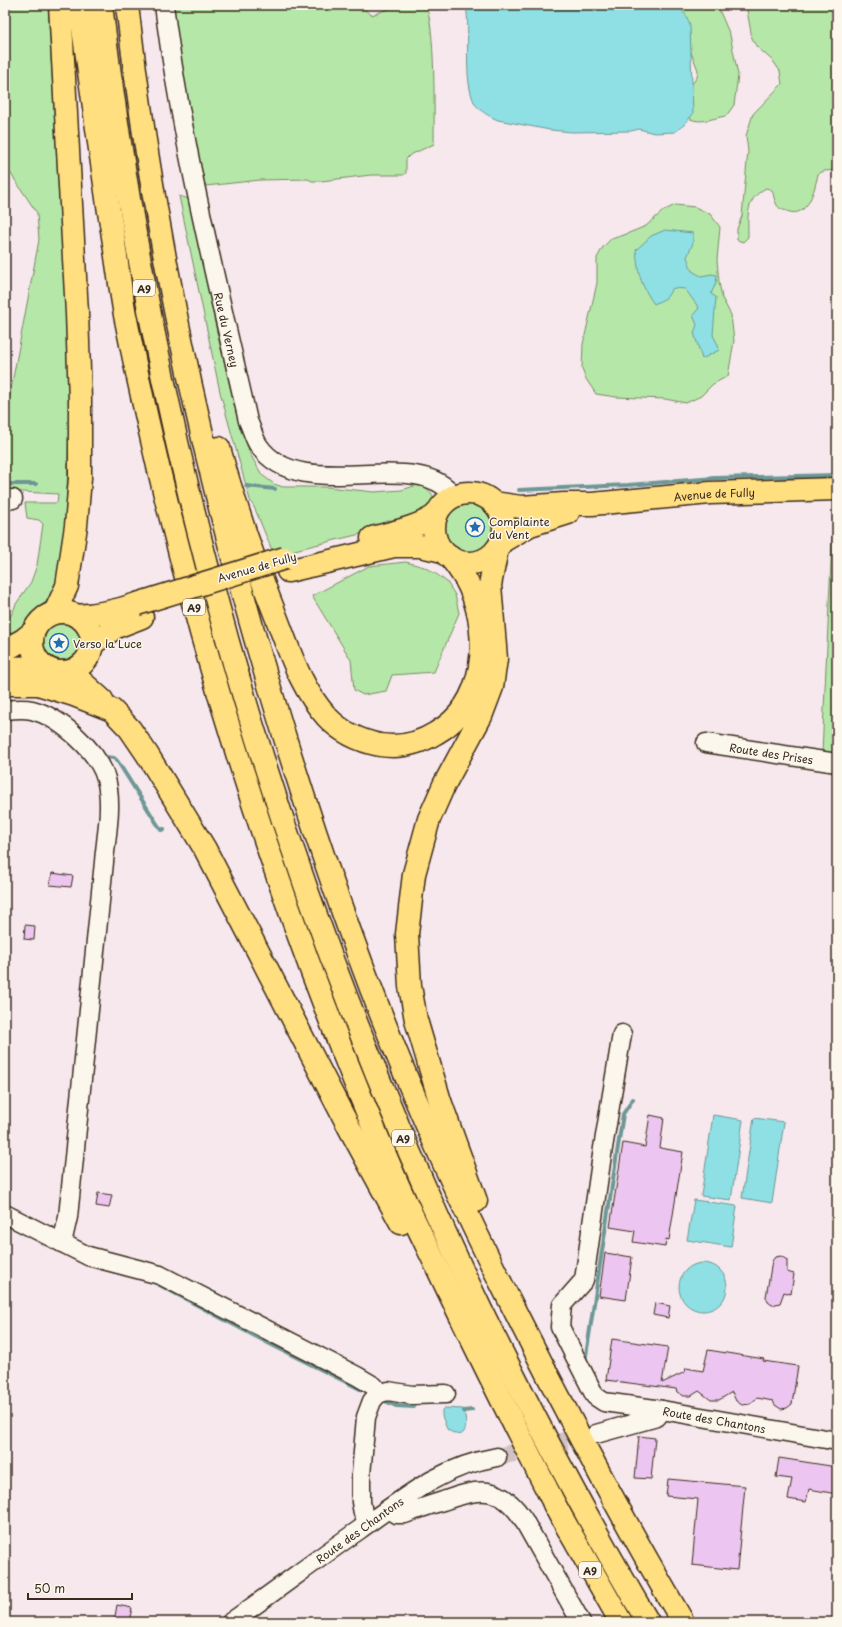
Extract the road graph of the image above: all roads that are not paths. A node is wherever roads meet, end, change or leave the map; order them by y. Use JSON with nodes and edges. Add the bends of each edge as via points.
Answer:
{"nodes":[{"id":1,"x":60,"y":5,"type":"edge"},
{"id":2,"x":80,"y":5,"type":"edge"},
{"id":3,"x":100,"y":5,"type":"edge"},
{"id":4,"x":127,"y":5,"type":"edge"},
{"id":5,"x":164,"y":5,"type":"edge"},
{"id":6,"x":160,"y":235,"type":"junction"},
{"id":7,"x":837,"y":489,"type":"edge"},
{"id":8,"x":454,"y":496,"type":"junction"},
{"id":9,"x":494,"y":503,"type":"junction"},
{"id":10,"x":592,"y":504,"type":"junction"},
{"id":11,"x":436,"y":515,"type":"junction"},
{"id":12,"x":499,"y":546,"type":"junction"},
{"id":13,"x":447,"y":554,"type":"junction"},
{"id":14,"x":286,"y":565,"type":"junction"},
{"id":15,"x":139,"y":610,"type":"junction"},
{"id":16,"x":55,"y":612,"type":"junction"},
{"id":17,"x":76,"y":616,"type":"junction"},
{"id":18,"x":33,"y":632,"type":"junction"},
{"id":19,"x":92,"y":644,"type":"junction"},
{"id":20,"x":5,"y":650,"type":"edge"},
{"id":21,"x":5,"y":668,"type":"edge"},
{"id":22,"x":55,"y":669,"type":"junction"},
{"id":23,"x":5,"y":684,"type":"edge"},
{"id":24,"x":5,"y":710,"type":"edge"},
{"id":25,"x":112,"y":710,"type":"junction"},
{"id":26,"x":706,"y":743,"type":"dead end"},
{"id":27,"x":837,"y":763,"type":"edge"},
{"id":28,"x":622,"y":1034,"type":"dead end"},
{"id":29,"x":5,"y":1214,"type":"edge"},
{"id":30,"x":62,"y":1243,"type":"junction"},
{"id":31,"x":554,"y":1388,"type":"junction"},
{"id":32,"x":380,"y":1394,"type":"junction"},
{"id":33,"x":446,"y":1394,"type":"dead end"},
{"id":34,"x":662,"y":1410,"type":"junction"},
{"id":35,"x":596,"y":1434,"type":"tunnel mouth"},
{"id":36,"x":837,"y":1441,"type":"edge"},
{"id":37,"x":497,"y":1457,"type":"tunnel mouth"},
{"id":38,"x":388,"y":1509,"type":"junction"},
{"id":39,"x":561,"y":1517,"type":"junction"},
{"id":40,"x":368,"y":1523,"type":"junction"},
{"id":41,"x":231,"y":1622,"type":"edge"},
{"id":42,"x":581,"y":1622,"type":"edge"},
{"id":43,"x":621,"y":1622,"type":"edge"},
{"id":44,"x":648,"y":1622,"type":"edge"},
{"id":45,"x":683,"y":1622,"type":"edge"}],
"edges":[{"from":1,"to":16,"type":"main road","via":[[77,312],[80,478],[71,566],[67,586]]},
{"from":2,"to":39,"type":"main road","number":"A9","via":[[124,310],[152,442],[189,590],[246,784],[321,997],[396,1182]]},
{"from":3,"to":44,"type":"main road","number":"A9","via":[[125,180],[174,432],[223,625],[296,860],[373,1065],[466,1278],[540,1428]]},
{"from":4,"to":6,"type":"main road"},
{"from":5,"to":8,"type":"street","name":"Rue du Verney","via":[[196,193],[248,421],[258,446],[272,461],[309,474],[392,474],[424,477],[443,484]]},
{"from":6,"to":13,"type":"main road","via":[[223,464],[272,606],[294,664],[308,691],[328,718],[348,733],[363,740],[386,745],[417,742],[451,723],[470,699],[479,673],[480,629],[470,587]]},
{"from":6,"to":31,"type":"main road","via":[[209,468],[230,549],[287,746],[318,842],[380,1011],[428,1127],[472,1226]]},
{"from":7,"to":10,"type":"main road","name":"Avenue de Fully","via":[[710,493]]},
{"from":8,"to":9,"type":"main road","via":[[478,494]]},
{"from":8,"to":11,"type":"main road","via":[[443,504]]},
{"from":9,"to":10,"type":"main road","name":"Avenue de Fully","via":[[521,507]]},
{"from":9,"to":12,"type":"main road","via":[[504,522],[504,532]]},
{"from":10,"to":12,"type":"main road","name":"Avenue de Fully","via":[[530,525]]},
{"from":11,"to":13,"type":"main road","via":[[434,534]]},
{"from":11,"to":14,"type":"main road","name":"Avenue de Fully","via":[[397,532]]},
{"from":12,"to":13,"type":"main road","via":[[485,559],[475,562],[465,562]]},
{"from":12,"to":31,"type":"main road","via":[[490,591],[496,659],[492,687],[481,716],[444,785],[423,837],[411,892],[407,934],[410,986],[416,1020],[440,1101],[468,1180]]},
{"from":13,"to":14,"type":"main road","name":"Avenue de Fully","via":[[420,546],[394,546]]},
{"from":14,"to":15,"type":"main road","name":"Avenue de Fully","bridge":true},
{"from":15,"to":17,"type":"main road","name":"Avenue de Fully"},
{"from":15,"to":19,"type":"main road","name":"Avenue de Fully"},
{"from":16,"to":17,"type":"main road"},
{"from":16,"to":18,"type":"main road","via":[[43,618]]},
{"from":17,"to":19,"type":"main road","via":[[89,629]]},
{"from":18,"to":20,"type":"main road"},
{"from":18,"to":22,"type":"main road","via":[[33,651],[39,661]]},
{"from":19,"to":22,"type":"main road","via":[[88,657],[82,664],[74,669]]},
{"from":21,"to":22,"type":"main road"},
{"from":22,"to":25,"type":"main road","via":[[95,692]]},
{"from":23,"to":25,"type":"main road","via":[[38,684]]},
{"from":24,"to":30,"type":"street","via":[[32,710],[71,733],[99,762],[108,789],[104,856],[70,1202]]},
{"from":25,"to":39,"type":"main road","via":[[147,754],[205,849],[351,1131]]},
{"from":26,"to":27,"type":"street","name":"Route des Prises"},
{"from":28,"to":34,"type":"street","via":[[584,1280],[562,1305],[560,1327],[595,1396],[604,1402]]},
{"from":29,"to":30,"type":"street"},
{"from":30,"to":32,"type":"street","via":[[98,1260],[160,1275],[357,1376],[374,1386]]},
{"from":31,"to":45,"type":"main road"},
{"from":32,"to":33,"type":"street","via":[[388,1391],[412,1396]]},
{"from":32,"to":40,"type":"street","via":[[369,1404],[364,1435],[361,1502]]},
{"from":34,"to":35,"type":"street","name":"Route des Chantons","via":[[657,1417]]},
{"from":34,"to":36,"type":"street","name":"Route des Chantons"},
{"from":37,"to":38,"type":"street","name":"Route des Chantons","via":[[470,1463],[438,1476]]},
{"from":38,"to":40,"type":"street","name":"Route des Chantons"},
{"from":38,"to":42,"type":"street","via":[[396,1514],[405,1514],[469,1492],[486,1491],[501,1496],[513,1505],[523,1519]]},
{"from":39,"to":43,"type":"main road","number":"A9"},
{"from":40,"to":41,"type":"street","name":"Route des Chantons"}]}
